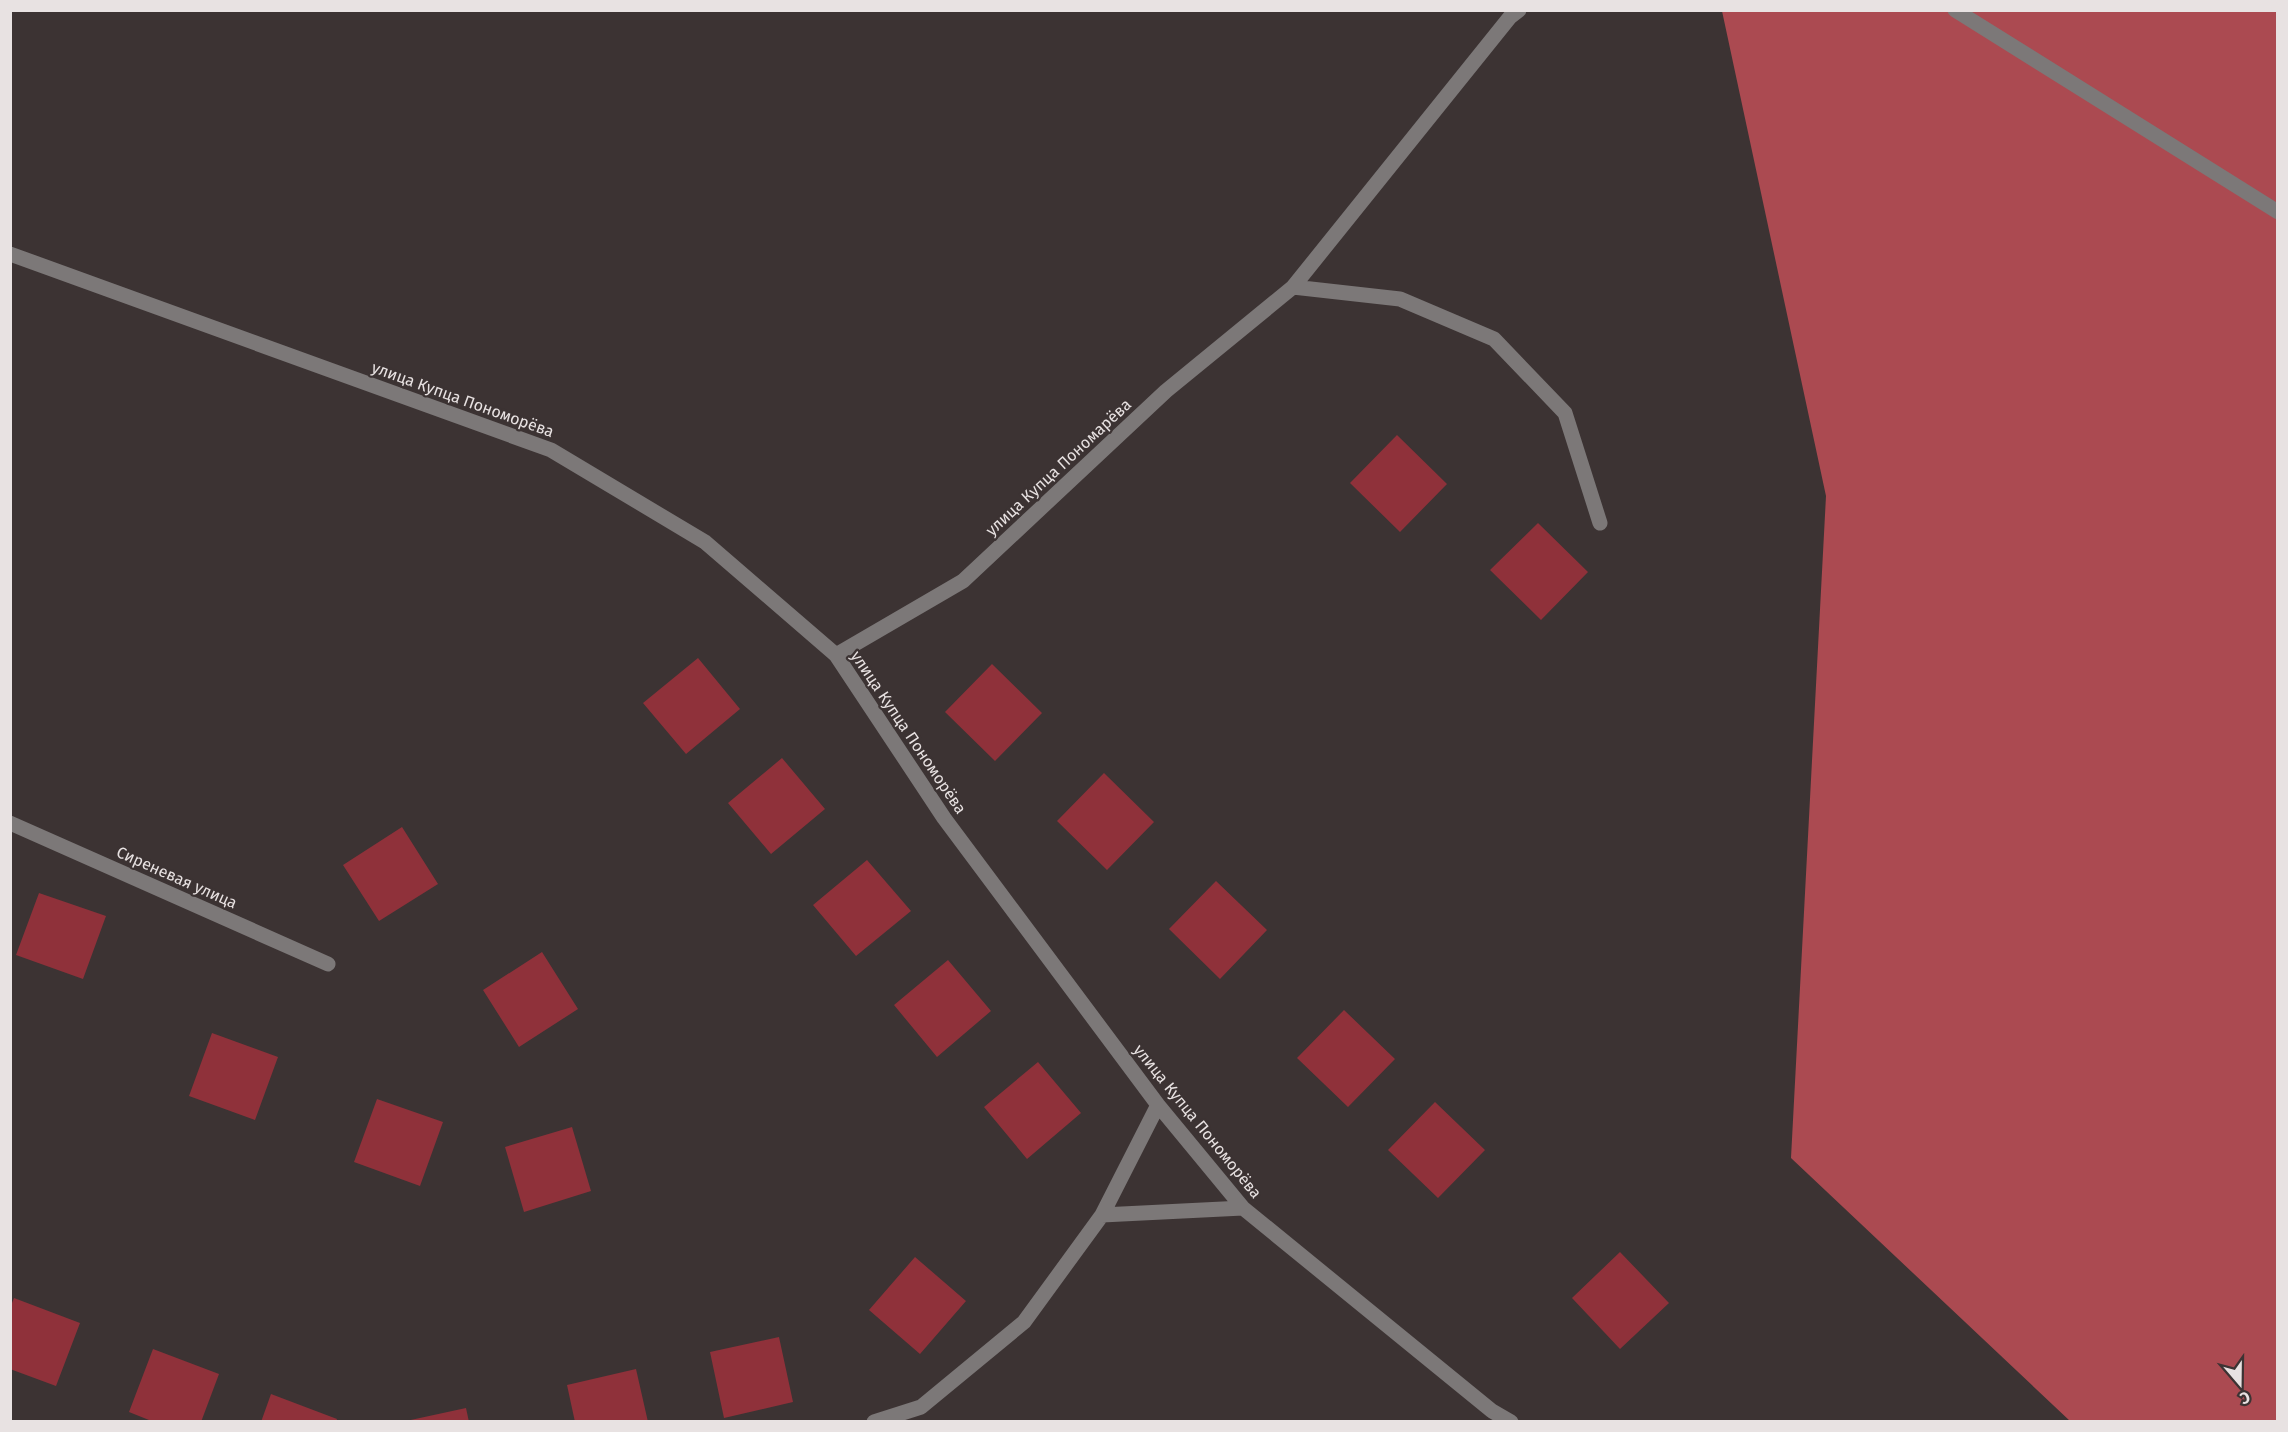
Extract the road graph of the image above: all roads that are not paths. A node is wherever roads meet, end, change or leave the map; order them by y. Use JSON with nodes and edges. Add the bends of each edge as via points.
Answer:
{"nodes":[{"id":1,"x":1519,"y":10,"type":"edge"},
{"id":2,"x":1955,"y":10,"type":"edge"},
{"id":3,"x":2277,"y":212,"type":"edge"},
{"id":4,"x":10,"y":254,"type":"edge"},
{"id":5,"x":1293,"y":287,"type":"junction"},
{"id":6,"x":1600,"y":523,"type":"dead end"},
{"id":7,"x":836,"y":655,"type":"junction"},
{"id":8,"x":10,"y":823,"type":"edge"},
{"id":9,"x":328,"y":964,"type":"dead end"},
{"id":10,"x":1158,"y":1105,"type":"junction"},
{"id":11,"x":1242,"y":1208,"type":"junction"},
{"id":12,"x":1102,"y":1215,"type":"junction"},
{"id":13,"x":874,"y":1422,"type":"edge"},
{"id":14,"x":1511,"y":1422,"type":"edge"}],
"edges":[{"from":1,"to":5,"type":"street","name":"улица Купца Пономарёва"},
{"from":2,"to":3,"type":"street"},
{"from":4,"to":7,"type":"street","name":"улица Купца Пономорёва","via":[[551,450],[705,542]]},
{"from":5,"to":6,"type":"street","via":[[1400,299],[1494,339],[1565,413]]},
{"from":5,"to":7,"type":"street","name":"улица Купца Пономарёва","via":[[1166,391],[963,581]]},
{"from":7,"to":10,"type":"street","name":"улица Купца Пономорёва","via":[[944,818]]},
{"from":8,"to":9,"type":"street","name":"Сиреневая улица"},
{"from":10,"to":11,"type":"street","name":"улица Купца Пономорёва"},
{"from":10,"to":12,"type":"street"},
{"from":11,"to":12,"type":"street"},
{"from":11,"to":14,"type":"street","name":"улица Купца Пономорёва","via":[[1492,1412]]},
{"from":12,"to":13,"type":"street","via":[[1024,1323],[921,1407]]}]}
